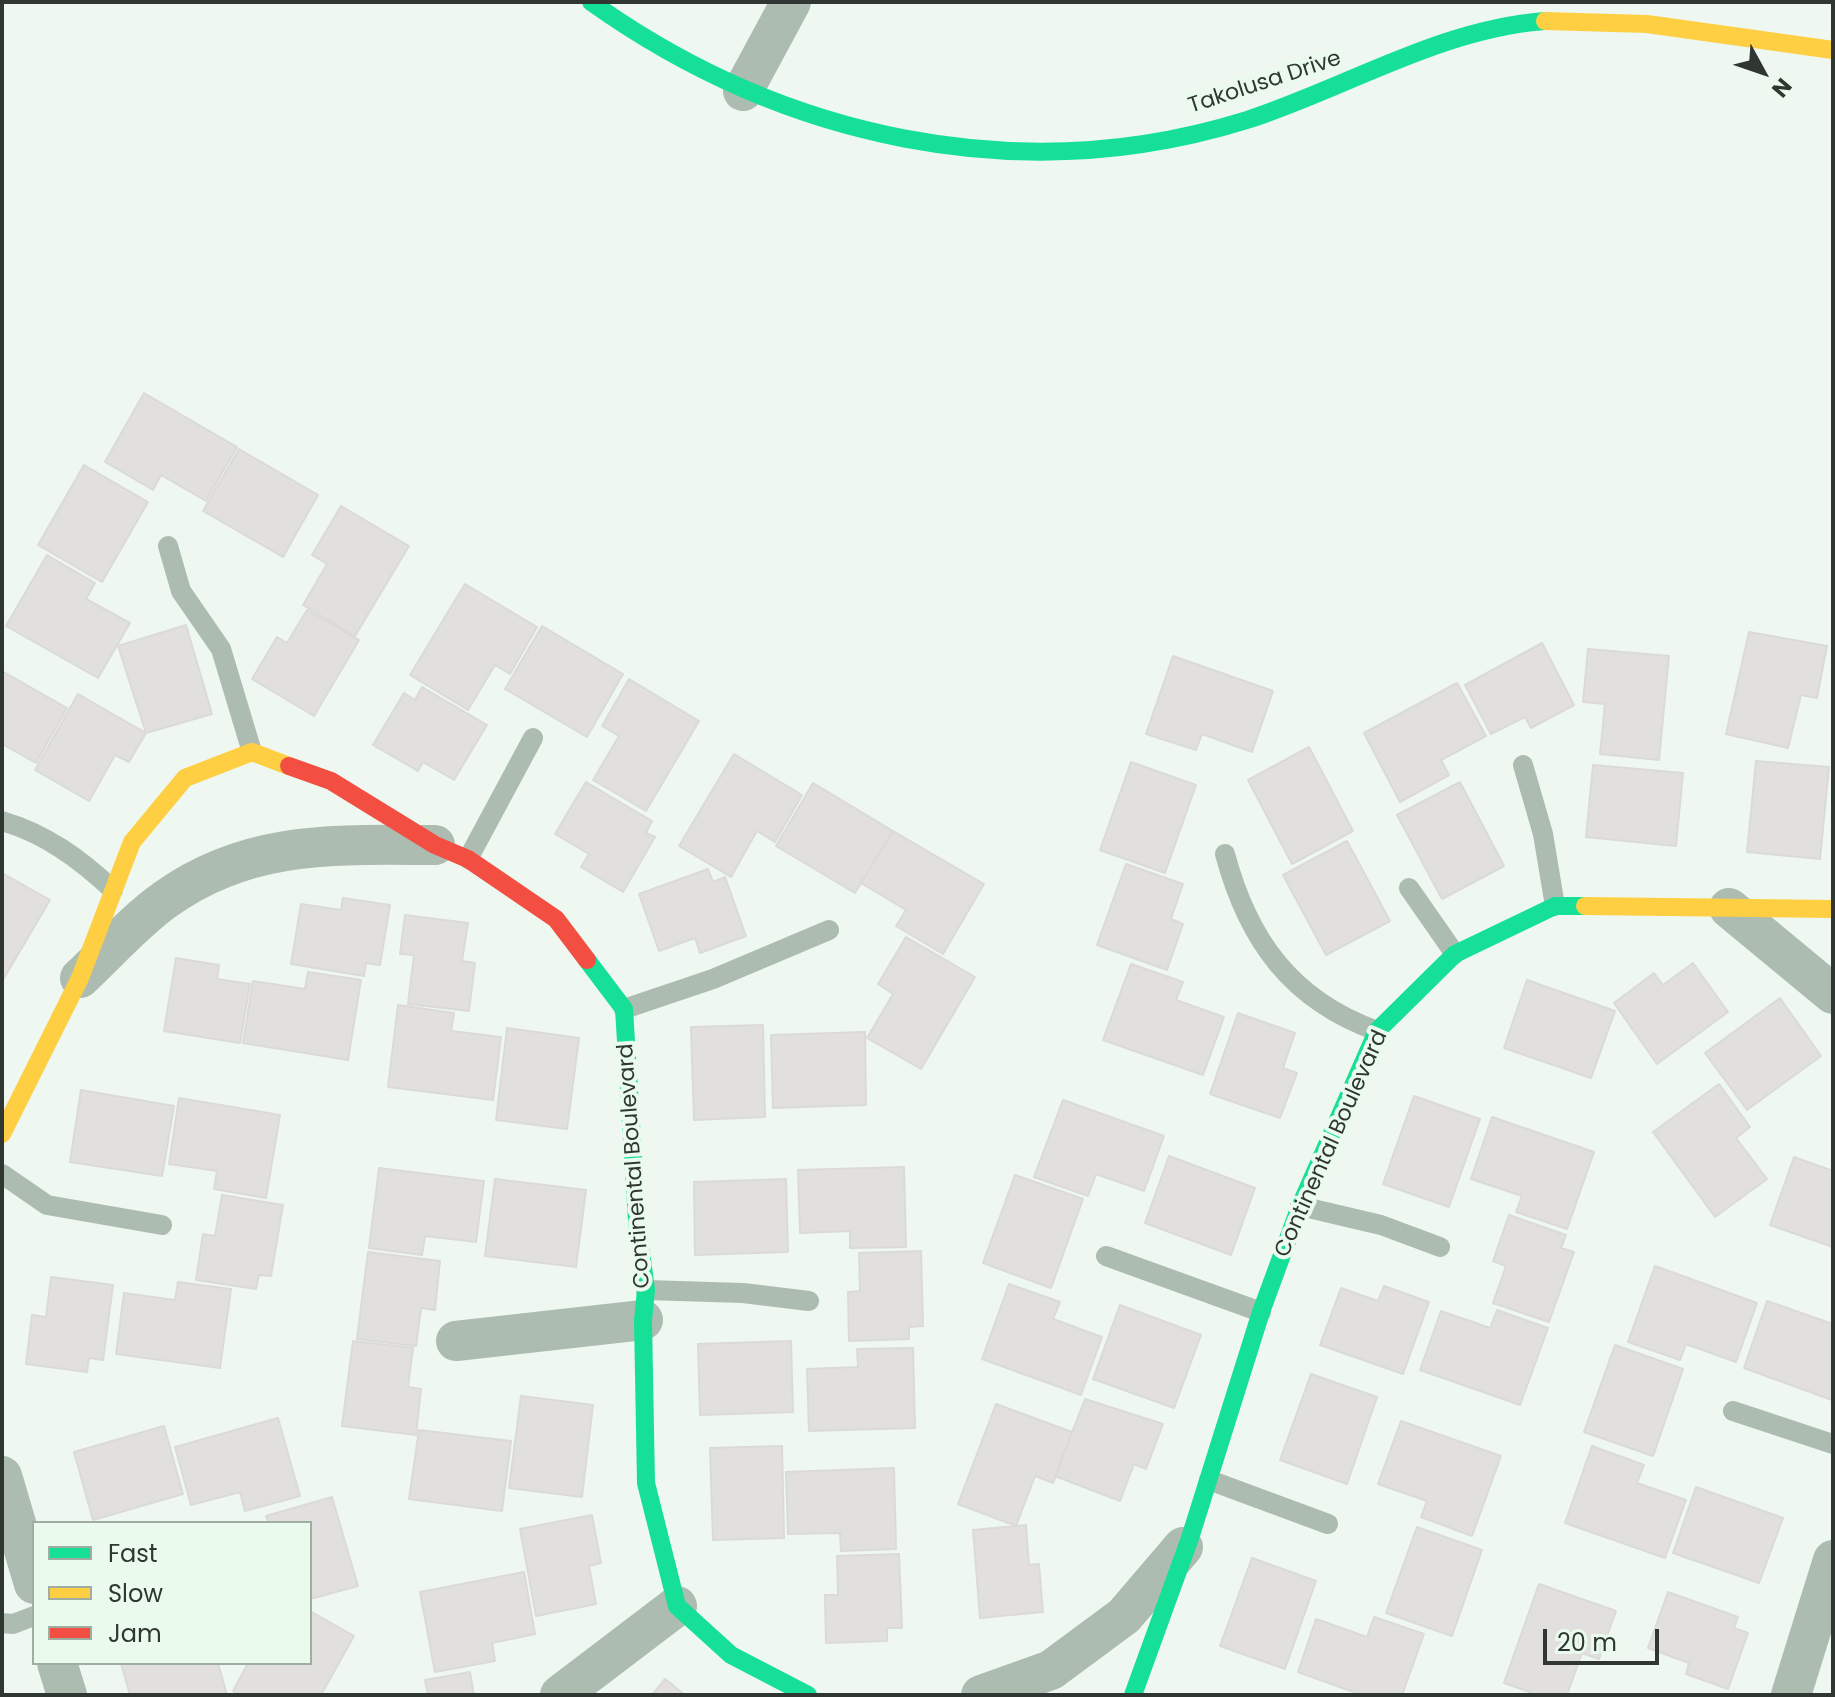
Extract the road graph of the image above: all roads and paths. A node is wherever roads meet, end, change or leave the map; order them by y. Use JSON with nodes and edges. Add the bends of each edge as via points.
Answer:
{"nodes":[{"id":1,"x":591,"y":2,"type":"edge"},
{"id":2,"x":791,"y":2,"type":"edge"},
{"id":3,"x":1833,"y":50,"type":"edge"},
{"id":4,"x":743,"y":91,"type":"junction"},
{"id":5,"x":168,"y":546,"type":"dead end"},
{"id":6,"x":533,"y":738,"type":"dead end"},
{"id":7,"x":252,"y":752,"type":"junction"},
{"id":8,"x":1523,"y":765,"type":"dead end"},
{"id":9,"x":2,"y":821,"type":"edge"},
{"id":10,"x":452,"y":852,"type":"junction"},
{"id":11,"x":1225,"y":854,"type":"dead end"},
{"id":12,"x":1409,"y":888,"type":"dead end"},
{"id":13,"x":113,"y":890,"type":"junction"},
{"id":14,"x":1555,"y":906,"type":"junction"},
{"id":15,"x":1729,"y":908,"type":"junction"},
{"id":16,"x":1833,"y":909,"type":"edge"},
{"id":17,"x":829,"y":930,"type":"dead end"},
{"id":18,"x":1455,"y":954,"type":"junction"},
{"id":19,"x":80,"y":978,"type":"junction"},
{"id":20,"x":1833,"y":994,"type":"edge"},
{"id":21,"x":624,"y":1009,"type":"junction"},
{"id":22,"x":1377,"y":1031,"type":"junction"},
{"id":23,"x":2,"y":1134,"type":"edge"},
{"id":24,"x":2,"y":1174,"type":"edge"},
{"id":25,"x":1300,"y":1206,"type":"junction"},
{"id":26,"x":162,"y":1225,"type":"dead end"},
{"id":27,"x":1440,"y":1247,"type":"dead end"},
{"id":28,"x":1106,"y":1256,"type":"dead end"},
{"id":29,"x":809,"y":1301,"type":"dead end"},
{"id":30,"x":645,"y":1305,"type":"junction"},
{"id":31,"x":1261,"y":1312,"type":"junction"},
{"id":32,"x":456,"y":1341,"type":"dead end"},
{"id":33,"x":1733,"y":1411,"type":"dead end"},
{"id":34,"x":1833,"y":1444,"type":"edge"},
{"id":35,"x":2,"y":1476,"type":"edge"},
{"id":36,"x":1209,"y":1480,"type":"junction"},
{"id":37,"x":1328,"y":1524,"type":"dead end"},
{"id":38,"x":1190,"y":1538,"type":"junction"},
{"id":39,"x":1833,"y":1560,"type":"edge"},
{"id":40,"x":32,"y":1577,"type":"edge"},
{"id":41,"x":677,"y":1606,"type":"junction"},
{"id":42,"x":32,"y":1617,"type":"edge"},
{"id":43,"x":2,"y":1623,"type":"edge"},
{"id":44,"x":58,"y":1665,"type":"edge"},
{"id":45,"x":67,"y":1695,"type":"edge"},
{"id":46,"x":560,"y":1695,"type":"edge"},
{"id":47,"x":808,"y":1695,"type":"edge"},
{"id":48,"x":981,"y":1695,"type":"edge"},
{"id":49,"x":1133,"y":1695,"type":"edge"},
{"id":50,"x":1791,"y":1695,"type":"edge"}],
"edges":[{"from":1,"to":4,"type":"street","name":"Takolusa Drive","via":[[659,49]]},
{"from":2,"to":4,"type":"street"},
{"from":3,"to":4,"type":"street","name":"Takolusa Drive","via":[[1627,23],[1536,21],[1482,31],[1244,120],[1163,140],[1017,153],[873,133]]},
{"from":5,"to":7,"type":"lane","via":[[181,591],[221,649]]},
{"from":6,"to":10,"type":"lane"},
{"from":7,"to":10,"type":"street","via":[[331,781]]},
{"from":7,"to":13,"type":"street","via":[[185,778],[132,842]]},
{"from":8,"to":14,"type":"lane","via":[[1543,834]]},
{"from":9,"to":13,"type":"lane","via":[[30,830],[79,859]]},
{"from":10,"to":19,"type":"street","via":[[313,845],[254,855],[213,871],[165,900]]},
{"from":10,"to":21,"type":"street","via":[[556,919]]},
{"from":11,"to":22,"type":"lane","via":[[1237,898],[1257,939],[1286,975],[1322,1004]]},
{"from":12,"to":18,"type":"lane"},
{"from":13,"to":19,"type":"street"},
{"from":14,"to":15,"type":"street","name":"Continental Boulevard"},
{"from":14,"to":18,"type":"street","name":"Continental Boulevard"},
{"from":15,"to":16,"type":"street","name":"Continental Boulevard"},
{"from":15,"to":20,"type":"street"},
{"from":17,"to":21,"type":"lane","via":[[713,979]]},
{"from":18,"to":22,"type":"street","name":"Continental Boulevard"},
{"from":19,"to":23,"type":"street"},
{"from":21,"to":30,"type":"street","name":"Continental Boulevard"},
{"from":22,"to":25,"type":"street","name":"Continental Boulevard"},
{"from":24,"to":26,"type":"lane","via":[[47,1205]]},
{"from":25,"to":27,"type":"lane","via":[[1381,1225]]},
{"from":25,"to":31,"type":"street","name":"Continental Boulevard"},
{"from":28,"to":31,"type":"lane"},
{"from":29,"to":30,"type":"lane","via":[[743,1293]]},
{"from":30,"to":32,"type":"street"},
{"from":30,"to":41,"type":"street","name":"Continental Boulevard","via":[[646,1483]]},
{"from":31,"to":36,"type":"street","name":"Continental Boulevard"},
{"from":33,"to":34,"type":"lane"},
{"from":35,"to":40,"type":"street"},
{"from":36,"to":37,"type":"lane"},
{"from":36,"to":38,"type":"street","name":"Continental Boulevard"},
{"from":38,"to":48,"type":"street","name":"Continental Boulevard","via":[[1124,1616],[1051,1670]]},
{"from":38,"to":49,"type":"street","name":"Continental Boulevard"},
{"from":39,"to":50,"type":"street","via":[[1813,1648]]},
{"from":41,"to":46,"type":"street"},
{"from":41,"to":47,"type":"street","via":[[731,1655]]},
{"from":42,"to":43,"type":"lane"},
{"from":44,"to":45,"type":"street"}]}
